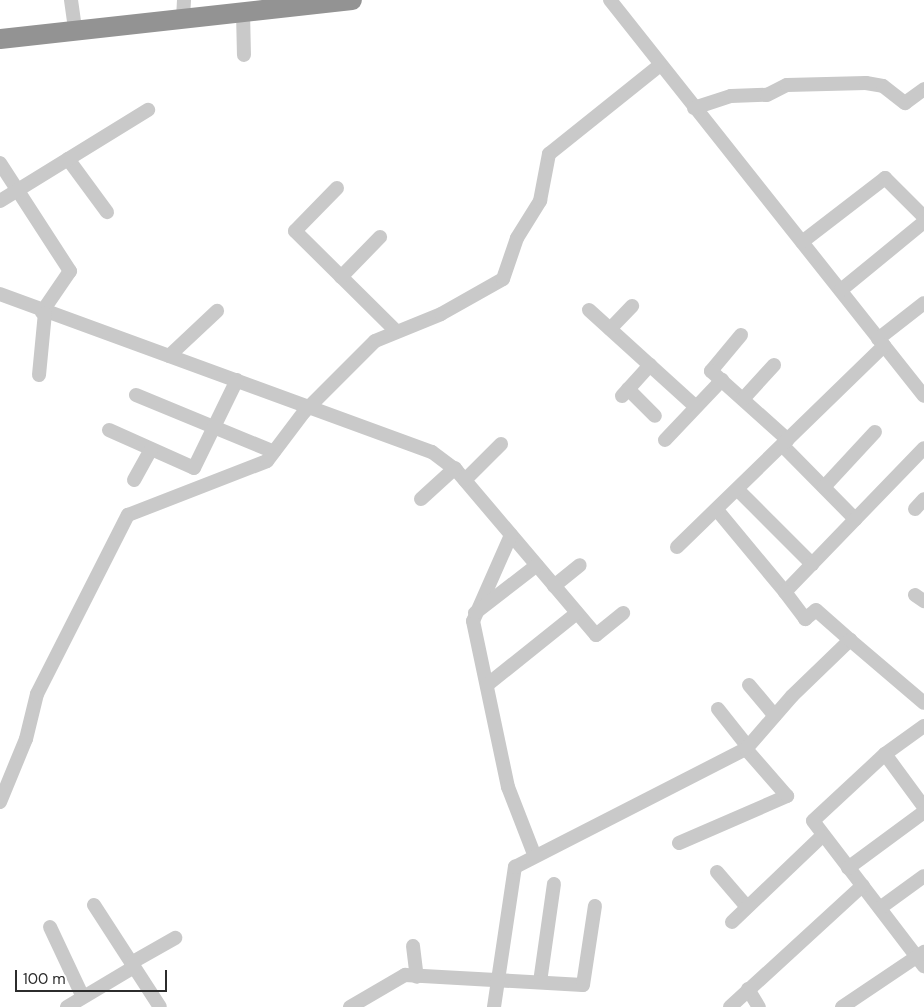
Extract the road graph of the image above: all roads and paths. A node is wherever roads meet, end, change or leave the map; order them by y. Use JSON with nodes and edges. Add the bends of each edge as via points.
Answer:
{"nodes":[{"id":1,"x":71,"y":0,"type":"edge"},
{"id":2,"x":352,"y":0,"type":"edge"},
{"id":3,"x":610,"y":0,"type":"edge"},
{"id":4,"x":184,"y":9,"type":"edge"},
{"id":5,"x":243,"y":12,"type":"junction"},
{"id":6,"x":75,"y":30,"type":"junction"},
{"id":7,"x":0,"y":39,"type":"edge"},
{"id":8,"x":244,"y":55,"type":"dead end"},
{"id":9,"x":660,"y":65,"type":"junction"},
{"id":10,"x":923,"y":92,"type":"edge"},
{"id":11,"x":694,"y":108,"type":"junction"},
{"id":12,"x":148,"y":110,"type":"dead end"},
{"id":13,"x":68,"y":159,"type":"junction"},
{"id":14,"x":0,"y":163,"type":"edge"},
{"id":15,"x":337,"y":188,"type":"dead end"},
{"id":16,"x":16,"y":192,"type":"junction"},
{"id":17,"x":0,"y":201,"type":"edge"},
{"id":18,"x":107,"y":212,"type":"dead end"},
{"id":19,"x":924,"y":216,"type":"edge"},
{"id":20,"x":924,"y":222,"type":"edge"},
{"id":21,"x":380,"y":237,"type":"dead end"},
{"id":22,"x":802,"y":242,"type":"junction"},
{"id":23,"x":341,"y":277,"type":"junction"},
{"id":24,"x":840,"y":290,"type":"junction"},
{"id":25,"x":0,"y":294,"type":"edge"},
{"id":26,"x":924,"y":303,"type":"edge"},
{"id":27,"x":632,"y":306,"type":"dead end"},
{"id":28,"x":217,"y":310,"type":"dead end"},
{"id":29,"x":588,"y":310,"type":"dead end"},
{"id":30,"x":44,"y":312,"type":"junction"},
{"id":31,"x":610,"y":329,"type":"junction"},
{"id":32,"x":395,"y":330,"type":"junction"},
{"id":33,"x":740,"y":335,"type":"dead end"},
{"id":34,"x":881,"y":343,"type":"junction"},
{"id":35,"x":170,"y":356,"type":"junction"},
{"id":36,"x":774,"y":365,"type":"dead end"},
{"id":37,"x":650,"y":366,"type":"junction"},
{"id":38,"x":40,"y":376,"type":"dead end"},
{"id":39,"x":237,"y":380,"type":"junction"},
{"id":40,"x":722,"y":380,"type":"junction"},
{"id":41,"x":136,"y":395,"type":"dead end"},
{"id":42,"x":924,"y":396,"type":"edge"},
{"id":43,"x":743,"y":399,"type":"junction"},
{"id":44,"x":696,"y":407,"type":"junction"},
{"id":45,"x":312,"y":408,"type":"junction"},
{"id":46,"x":655,"y":416,"type":"dead end"},
{"id":47,"x":214,"y":427,"type":"junction"},
{"id":48,"x":109,"y":430,"type":"dead end"},
{"id":49,"x":876,"y":432,"type":"dead end"},
{"id":50,"x":665,"y":440,"type":"dead end"},
{"id":51,"x":785,"y":443,"type":"junction"},
{"id":52,"x":501,"y":444,"type":"dead end"},
{"id":53,"x":924,"y":448,"type":"edge"},
{"id":54,"x":151,"y":449,"type":"junction"},
{"id":55,"x":274,"y":452,"type":"junction"},
{"id":56,"x":455,"y":468,"type":"junction"},
{"id":57,"x":134,"y":480,"type":"dead end"},
{"id":58,"x":465,"y":480,"type":"junction"},
{"id":59,"x":824,"y":488,"type":"junction"},
{"id":60,"x":738,"y":490,"type":"junction"},
{"id":61,"x":421,"y":499,"type":"dead end"},
{"id":62,"x":717,"y":510,"type":"junction"},
{"id":63,"x":855,"y":520,"type":"junction"},
{"id":64,"x":510,"y":534,"type":"junction"},
{"id":65,"x":677,"y":547,"type":"dead end"},
{"id":66,"x":812,"y":564,"type":"junction"},
{"id":67,"x":537,"y":565,"type":"junction"},
{"id":68,"x":580,"y":565,"type":"dead end"},
{"id":69,"x":554,"y":586,"type":"junction"},
{"id":70,"x":785,"y":592,"type":"junction"},
{"id":71,"x":474,"y":613,"type":"junction"},
{"id":72,"x":577,"y":613,"type":"junction"},
{"id":73,"x":623,"y":613,"type":"dead end"},
{"id":74,"x":850,"y":640,"type":"junction"},
{"id":75,"x":487,"y":685,"type":"junction"},
{"id":76,"x":749,"y":685,"type":"dead end"},
{"id":77,"x":924,"y":703,"type":"edge"},
{"id":78,"x":718,"y":709,"type":"dead end"},
{"id":79,"x":775,"y":716,"type":"junction"},
{"id":80,"x":924,"y":726,"type":"edge"},
{"id":81,"x":747,"y":748,"type":"junction"},
{"id":82,"x":885,"y":754,"type":"junction"},
{"id":83,"x":0,"y":802,"type":"edge"},
{"id":84,"x":924,"y":807,"type":"edge"},
{"id":85,"x":924,"y":812,"type":"edge"},
{"id":86,"x":822,"y":836,"type":"junction"},
{"id":87,"x":679,"y":843,"type":"dead end"},
{"id":88,"x":534,"y":854,"type":"junction"},
{"id":89,"x":848,"y":868,"type":"junction"},
{"id":90,"x":717,"y":872,"type":"dead end"},
{"id":91,"x":924,"y":876,"type":"edge"},
{"id":92,"x":554,"y":884,"type":"dead end"},
{"id":93,"x":863,"y":885,"type":"junction"},
{"id":94,"x":94,"y":905,"type":"dead end"},
{"id":95,"x":595,"y":906,"type":"dead end"},
{"id":96,"x":747,"y":907,"type":"junction"},
{"id":97,"x":880,"y":908,"type":"junction"},
{"id":98,"x":732,"y":922,"type":"dead end"},
{"id":99,"x":50,"y":927,"type":"dead end"},
{"id":100,"x":175,"y":938,"type":"dead end"},
{"id":101,"x":413,"y":946,"type":"dead end"},
{"id":102,"x":922,"y":958,"type":"edge"},
{"id":103,"x":133,"y":965,"type":"junction"},
{"id":104,"x":417,"y":977,"type":"junction"},
{"id":105,"x":499,"y":979,"type":"junction"},
{"id":106,"x":540,"y":982,"type":"junction"},
{"id":107,"x":748,"y":989,"type":"junction"},
{"id":108,"x":83,"y":997,"type":"junction"},
{"id":109,"x":67,"y":1007,"type":"edge"},
{"id":110,"x":160,"y":1007,"type":"edge"},
{"id":111,"x":350,"y":1007,"type":"edge"},
{"id":112,"x":494,"y":1007,"type":"edge"},
{"id":113,"x":730,"y":1007,"type":"edge"},
{"id":114,"x":759,"y":1007,"type":"edge"},
{"id":115,"x":842,"y":1007,"type":"edge"}],
"edges":[{"from":1,"to":6,"type":"street"},
{"from":2,"to":5,"type":"highway"},
{"from":3,"to":9,"type":"street"},
{"from":4,"to":5,"type":"highway"},
{"from":4,"to":6,"type":"highway"},
{"from":5,"to":8,"type":"street"},
{"from":6,"to":7,"type":"highway"},
{"from":9,"to":11,"type":"street"},
{"from":9,"to":32,"type":"street","via":[[550,154],[540,200],[517,238],[503,279],[441,314]]},
{"from":10,"to":11,"type":"street","via":[[905,103],[882,86],[866,83],[787,85],[767,94],[731,96]]},
{"from":11,"to":22,"type":"street"},
{"from":12,"to":13,"type":"street"},
{"from":13,"to":16,"type":"street"},
{"from":13,"to":18,"type":"street"},
{"from":14,"to":16,"type":"street"},
{"from":15,"to":23,"type":"street","via":[[295,231]]},
{"from":16,"to":17,"type":"street"},
{"from":16,"to":30,"type":"street","via":[[70,271]]},
{"from":19,"to":22,"type":"street","via":[[885,178]]},
{"from":20,"to":24,"type":"street"},
{"from":21,"to":23,"type":"street"},
{"from":22,"to":24,"type":"street"},
{"from":23,"to":32,"type":"street"},
{"from":24,"to":34,"type":"street"},
{"from":25,"to":30,"type":"street"},
{"from":26,"to":34,"type":"street"},
{"from":27,"to":31,"type":"street"},
{"from":28,"to":35,"type":"street"},
{"from":29,"to":31,"type":"street"},
{"from":30,"to":35,"type":"street"},
{"from":30,"to":38,"type":"street"},
{"from":31,"to":37,"type":"street"},
{"from":32,"to":45,"type":"street","via":[[362,352]]},
{"from":33,"to":40,"type":"street","via":[[711,370]]},
{"from":34,"to":42,"type":"street"},
{"from":34,"to":51,"type":"street"},
{"from":35,"to":39,"type":"street"},
{"from":36,"to":43,"type":"street"},
{"from":37,"to":44,"type":"street"},
{"from":37,"to":46,"type":"street","via":[[625,392]]},
{"from":39,"to":45,"type":"street"},
{"from":39,"to":47,"type":"street"},
{"from":40,"to":43,"type":"street"},
{"from":40,"to":44,"type":"street"},
{"from":41,"to":47,"type":"street"},
{"from":43,"to":51,"type":"street"},
{"from":44,"to":50,"type":"street"},
{"from":45,"to":55,"type":"street"},
{"from":45,"to":56,"type":"street","via":[[432,452]]},
{"from":47,"to":54,"type":"street","via":[[194,468]]},
{"from":47,"to":55,"type":"street"},
{"from":48,"to":54,"type":"street"},
{"from":49,"to":59,"type":"street"},
{"from":51,"to":59,"type":"street"},
{"from":51,"to":60,"type":"street"},
{"from":52,"to":58,"type":"street"},
{"from":53,"to":63,"type":"street"},
{"from":54,"to":57,"type":"street"},
{"from":55,"to":83,"type":"street","via":[[261,464],[145,504],[128,514],[38,694],[26,739]]},
{"from":56,"to":58,"type":"street"},
{"from":56,"to":61,"type":"street"},
{"from":58,"to":64,"type":"street"},
{"from":59,"to":63,"type":"street"},
{"from":60,"to":62,"type":"street"},
{"from":60,"to":66,"type":"street"},
{"from":62,"to":65,"type":"street"},
{"from":62,"to":70,"type":"street"},
{"from":63,"to":66,"type":"street"},
{"from":64,"to":67,"type":"street"},
{"from":64,"to":71,"type":"street"},
{"from":66,"to":70,"type":"street"},
{"from":67,"to":69,"type":"street"},
{"from":67,"to":71,"type":"street"},
{"from":68,"to":69,"type":"street"},
{"from":69,"to":72,"type":"street"},
{"from":70,"to":74,"type":"street","via":[[805,619],[816,610]]},
{"from":71,"to":75,"type":"street"},
{"from":72,"to":73,"type":"street","via":[[596,634]]},
{"from":72,"to":75,"type":"street"},
{"from":74,"to":77,"type":"street"},
{"from":74,"to":79,"type":"street"},
{"from":75,"to":88,"type":"street","via":[[508,787]]},
{"from":76,"to":79,"type":"street"},
{"from":78,"to":81,"type":"street"},
{"from":79,"to":81,"type":"street"},
{"from":80,"to":82,"type":"street"},
{"from":81,"to":87,"type":"street","via":[[787,796]]},
{"from":81,"to":88,"type":"street","via":[[659,797]]},
{"from":82,"to":84,"type":"street"},
{"from":82,"to":86,"type":"street","via":[[813,821]]},
{"from":85,"to":89,"type":"street"},
{"from":86,"to":89,"type":"street"},
{"from":86,"to":96,"type":"street"},
{"from":88,"to":105,"type":"street","via":[[515,866]]},
{"from":89,"to":93,"type":"street"},
{"from":90,"to":96,"type":"street"},
{"from":91,"to":97,"type":"street"},
{"from":92,"to":106,"type":"street"},
{"from":93,"to":97,"type":"street"},
{"from":93,"to":107,"type":"street"},
{"from":94,"to":103,"type":"street"},
{"from":95,"to":106,"type":"street","via":[[583,985]]},
{"from":96,"to":98,"type":"street"},
{"from":97,"to":102,"type":"street"},
{"from":99,"to":108,"type":"street"},
{"from":100,"to":103,"type":"street"},
{"from":101,"to":104,"type":"street"},
{"from":102,"to":115,"type":"street"},
{"from":103,"to":108,"type":"street"},
{"from":103,"to":110,"type":"street"},
{"from":104,"to":105,"type":"street"},
{"from":104,"to":111,"type":"street","via":[[405,975]]},
{"from":105,"to":106,"type":"street"},
{"from":105,"to":112,"type":"street"},
{"from":107,"to":113,"type":"street"},
{"from":107,"to":114,"type":"street"},
{"from":108,"to":109,"type":"street"}]}
